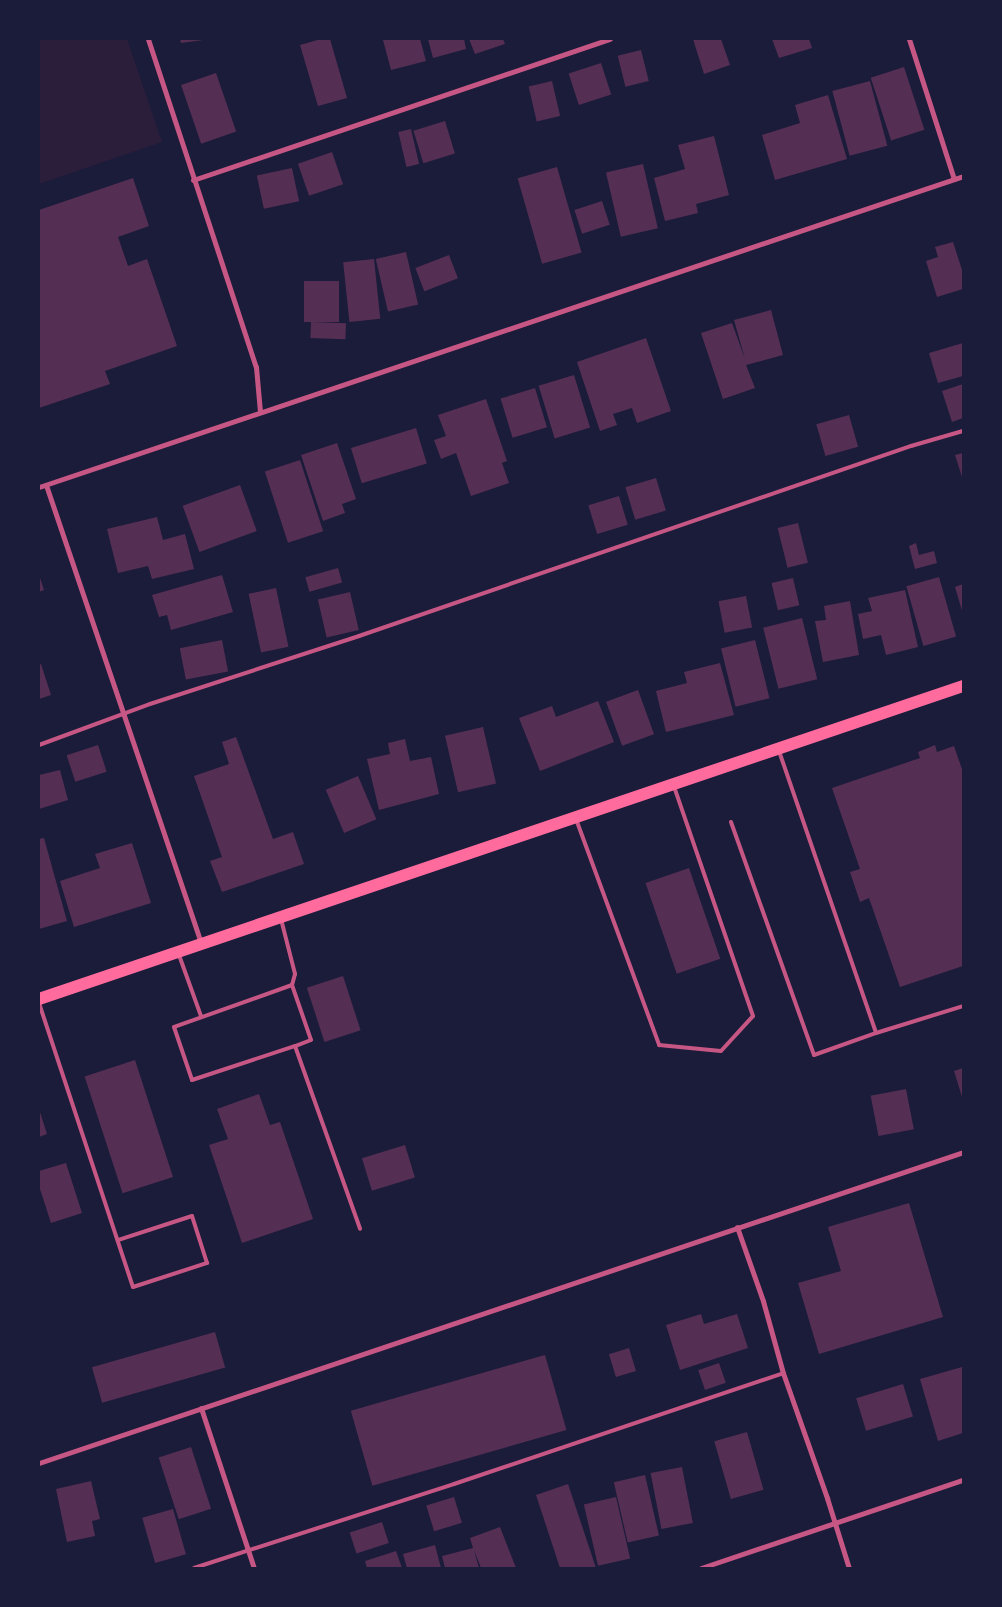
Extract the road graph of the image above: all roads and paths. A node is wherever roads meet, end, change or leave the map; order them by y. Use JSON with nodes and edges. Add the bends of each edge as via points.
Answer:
{"nodes":[{"id":1,"x":148,"y":39,"type":"edge"},
{"id":2,"x":610,"y":39,"type":"edge"},
{"id":3,"x":909,"y":39,"type":"edge"},
{"id":4,"x":963,"y":176,"type":"edge"},
{"id":5,"x":954,"y":179,"type":"junction"},
{"id":6,"x":194,"y":180,"type":"junction"},
{"id":7,"x":260,"y":412,"type":"junction"},
{"id":8,"x":963,"y":431,"type":"edge"},
{"id":9,"x":46,"y":485,"type":"junction"},
{"id":10,"x":39,"y":487,"type":"edge"},
{"id":11,"x":963,"y":686,"type":"edge"},
{"id":12,"x":123,"y":714,"type":"junction"},
{"id":13,"x":39,"y":745,"type":"edge"},
{"id":14,"x":778,"y":749,"type":"junction"},
{"id":15,"x":674,"y":784,"type":"junction"},
{"id":16,"x":575,"y":817,"type":"junction"},
{"id":17,"x":731,"y":822,"type":"dead end"},
{"id":18,"x":281,"y":917,"type":"junction"},
{"id":19,"x":201,"y":944,"type":"junction"},
{"id":20,"x":178,"y":952,"type":"junction"},
{"id":21,"x":292,"y":985,"type":"junction"},
{"id":22,"x":39,"y":1001,"type":"edge"},
{"id":23,"x":963,"y":1006,"type":"edge"},
{"id":24,"x":201,"y":1016,"type":"junction"},
{"id":25,"x":876,"y":1034,"type":"junction"},
{"id":26,"x":295,"y":1046,"type":"junction"},
{"id":27,"x":963,"y":1152,"type":"edge"},
{"id":28,"x":736,"y":1227,"type":"junction"},
{"id":29,"x":360,"y":1229,"type":"dead end"},
{"id":30,"x":118,"y":1240,"type":"junction"},
{"id":31,"x":783,"y":1372,"type":"junction"},
{"id":32,"x":201,"y":1408,"type":"junction"},
{"id":33,"x":39,"y":1462,"type":"edge"},
{"id":34,"x":963,"y":1480,"type":"edge"},
{"id":35,"x":836,"y":1523,"type":"junction"},
{"id":36,"x":248,"y":1552,"type":"junction"},
{"id":37,"x":194,"y":1568,"type":"edge"},
{"id":38,"x":254,"y":1568,"type":"edge"},
{"id":39,"x":701,"y":1568,"type":"edge"},
{"id":40,"x":849,"y":1568,"type":"edge"}],
"edges":[{"from":1,"to":6,"type":"street"},
{"from":2,"to":6,"type":"street"},
{"from":3,"to":5,"type":"street"},
{"from":4,"to":5,"type":"street"},
{"from":5,"to":7,"type":"street"},
{"from":6,"to":7,"type":"street","via":[[256,367]]},
{"from":7,"to":9,"type":"street"},
{"from":8,"to":12,"type":"lane"},
{"from":9,"to":10,"type":"street"},
{"from":9,"to":12,"type":"street"},
{"from":11,"to":14,"type":"main road"},
{"from":12,"to":13,"type":"lane"},
{"from":12,"to":19,"type":"street"},
{"from":14,"to":15,"type":"main road"},
{"from":14,"to":25,"type":"lane"},
{"from":15,"to":16,"type":"main road"},
{"from":15,"to":16,"type":"lane","via":[[753,1016],[721,1051],[659,1045]]},
{"from":16,"to":18,"type":"main road"},
{"from":17,"to":25,"type":"lane","via":[[814,1054]]},
{"from":18,"to":19,"type":"main road"},
{"from":18,"to":21,"type":"lane","via":[[295,974]]},
{"from":19,"to":20,"type":"main road"},
{"from":20,"to":22,"type":"main road"},
{"from":20,"to":24,"type":"lane"},
{"from":21,"to":24,"type":"lane"},
{"from":21,"to":26,"type":"lane","via":[[311,1040]]},
{"from":22,"to":30,"type":"lane"},
{"from":23,"to":25,"type":"lane"},
{"from":24,"to":26,"type":"lane","via":[[174,1027],[192,1080]]},
{"from":26,"to":29,"type":"lane"},
{"from":27,"to":28,"type":"street"},
{"from":28,"to":31,"type":"street","via":[[763,1301]]},
{"from":28,"to":32,"type":"street"},
{"from":30,"to":30,"type":"lane","via":[[133,1287],[207,1263],[192,1216]]},
{"from":31,"to":35,"type":"street"},
{"from":31,"to":36,"type":"lane"},
{"from":32,"to":33,"type":"street"},
{"from":32,"to":36,"type":"street"},
{"from":34,"to":35,"type":"street"},
{"from":35,"to":39,"type":"street"},
{"from":35,"to":40,"type":"street"},
{"from":36,"to":37,"type":"lane"},
{"from":36,"to":38,"type":"street"}]}
